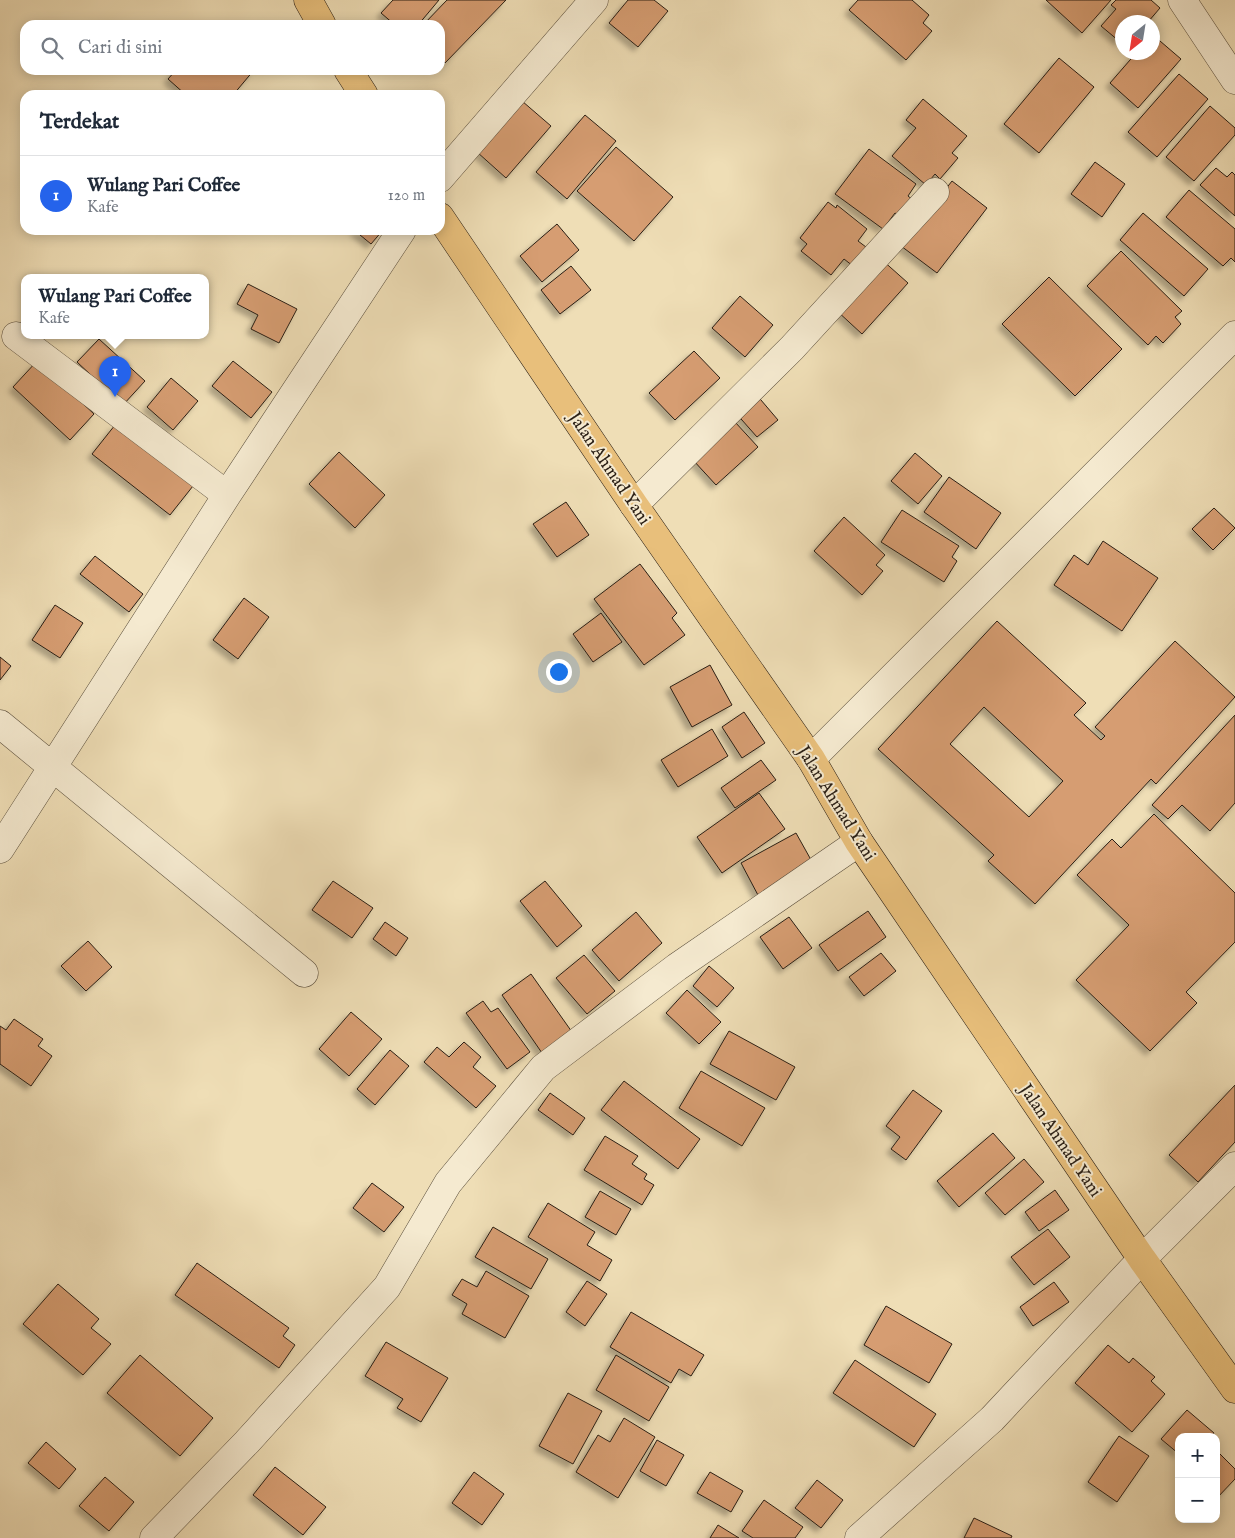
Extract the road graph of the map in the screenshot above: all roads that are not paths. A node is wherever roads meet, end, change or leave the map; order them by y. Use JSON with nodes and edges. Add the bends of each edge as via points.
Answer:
{"nodes":[{"id":1,"x":308,"y":0,"type":"edge"},
{"id":2,"x":594,"y":0,"type":"edge"},
{"id":3,"x":1182,"y":0,"type":"edge"},
{"id":4,"x":319,"y":20,"type":"edge"},
{"id":5,"x":351,"y":75,"type":"edge"},
{"id":6,"x":1235,"y":80,"type":"edge"},
{"id":7,"x":361,"y":90,"type":"edge"},
{"id":8,"x":445,"y":172,"type":"edge"},
{"id":9,"x":935,"y":192,"type":"dead end"},
{"id":10,"x":445,"y":224,"type":"edge"},
{"id":11,"x":399,"y":235,"type":"edge"},
{"id":12,"x":1235,"y":335,"type":"edge"},
{"id":13,"x":16,"y":336,"type":"dead end"},
{"id":14,"x":227,"y":495,"type":"junction"},
{"id":15,"x":634,"y":505,"type":"junction"},
{"id":16,"x":0,"y":724,"type":"edge"},
{"id":17,"x":812,"y":760,"type":"junction"},
{"id":18,"x":54,"y":767,"type":"junction"},
{"id":19,"x":859,"y":842,"type":"junction"},
{"id":20,"x":0,"y":849,"type":"edge"},
{"id":21,"x":304,"y":973,"type":"dead end"},
{"id":22,"x":1235,"y":1166,"type":"edge"},
{"id":23,"x":1142,"y":1259,"type":"junction"},
{"id":24,"x":1235,"y":1389,"type":"edge"},
{"id":25,"x":154,"y":1538,"type":"edge"},
{"id":26,"x":859,"y":1538,"type":"edge"}],
"edges":[{"from":1,"to":4,"type":"highway"},
{"from":2,"to":8,"type":"street"},
{"from":3,"to":6,"type":"street"},
{"from":5,"to":7,"type":"highway"},
{"from":9,"to":15,"type":"street","via":[[792,348]]},
{"from":10,"to":15,"type":"highway","name":"Jalan Ahmad Yani"},
{"from":11,"to":14,"type":"street"},
{"from":12,"to":17,"type":"street"},
{"from":13,"to":14,"type":"street"},
{"from":14,"to":18,"type":"street"},
{"from":15,"to":17,"type":"highway","name":"Jalan Ahmad Yani"},
{"from":16,"to":18,"type":"street"},
{"from":17,"to":19,"type":"highway","name":"Jalan Ahmad Yani"},
{"from":18,"to":20,"type":"street"},
{"from":18,"to":21,"type":"street"},
{"from":19,"to":23,"type":"highway","name":"Jalan Ahmad Yani"},
{"from":19,"to":25,"type":"street","via":[[677,967],[543,1068],[448,1183],[387,1287],[247,1442]]},
{"from":22,"to":23,"type":"street"},
{"from":23,"to":24,"type":"highway","name":"Jalan Ahmad Yani"},
{"from":23,"to":26,"type":"street","via":[[992,1419]]}]}
